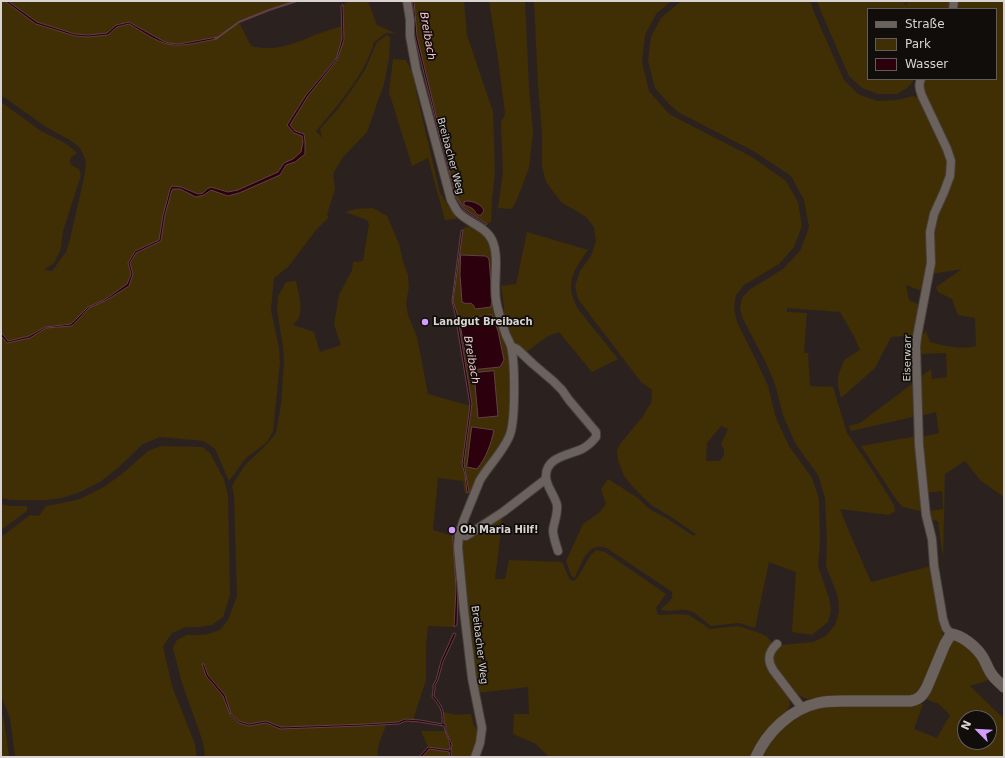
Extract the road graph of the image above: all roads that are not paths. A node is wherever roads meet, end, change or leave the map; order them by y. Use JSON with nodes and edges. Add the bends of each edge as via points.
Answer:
{"nodes":[{"id":1,"x":407,"y":1,"type":"edge"},
{"id":2,"x":920,"y":80,"type":"edge"},
{"id":3,"x":511,"y":346,"type":"junction"},
{"id":4,"x":546,"y":479,"type":"junction"},
{"id":5,"x":459,"y":535,"type":"junction"},
{"id":6,"x":558,"y":551,"type":"dead end"},
{"id":7,"x":951,"y":634,"type":"junction"},
{"id":8,"x":777,"y":644,"type":"dead end"},
{"id":9,"x":1004,"y":687,"type":"edge"},
{"id":10,"x":802,"y":708,"type":"junction"},
{"id":11,"x":475,"y":757,"type":"edge"},
{"id":12,"x":756,"y":757,"type":"edge"}],
"edges":[{"from":1,"to":3,"type":"street","name":"Breibacher Weg","via":[[416,69],[451,200],[458,212],[487,233],[492,240],[495,251],[495,298]]},
{"from":2,"to":7,"type":"street","name":"Eiserwarr","via":[[920,89],[951,161],[950,176],[934,214],[930,232],[931,263],[916,347],[919,445],[926,515],[932,539],[943,619]]},
{"from":3,"to":4,"type":"street","via":[[562,390],[596,432],[596,437],[583,449],[552,461],[547,469]]},
{"from":3,"to":5,"type":"street","name":"Breibacher Weg","via":[[514,378],[512,429],[506,444],[480,480]]},
{"from":4,"to":5,"type":"street","via":[[466,536]]},
{"from":4,"to":6,"type":"street","via":[[557,505],[553,530]]},
{"from":5,"to":11,"type":"street","name":"Breibacher Weg","via":[[464,611],[472,678],[482,728]]},
{"from":7,"to":9,"type":"street","via":[[961,636],[978,651],[993,676]]},
{"from":7,"to":10,"type":"street","via":[[923,694],[917,700],[829,701]]},
{"from":8,"to":10,"type":"street","via":[[769,655],[769,663]]},
{"from":10,"to":12,"type":"street","via":[[773,731]]}]}
